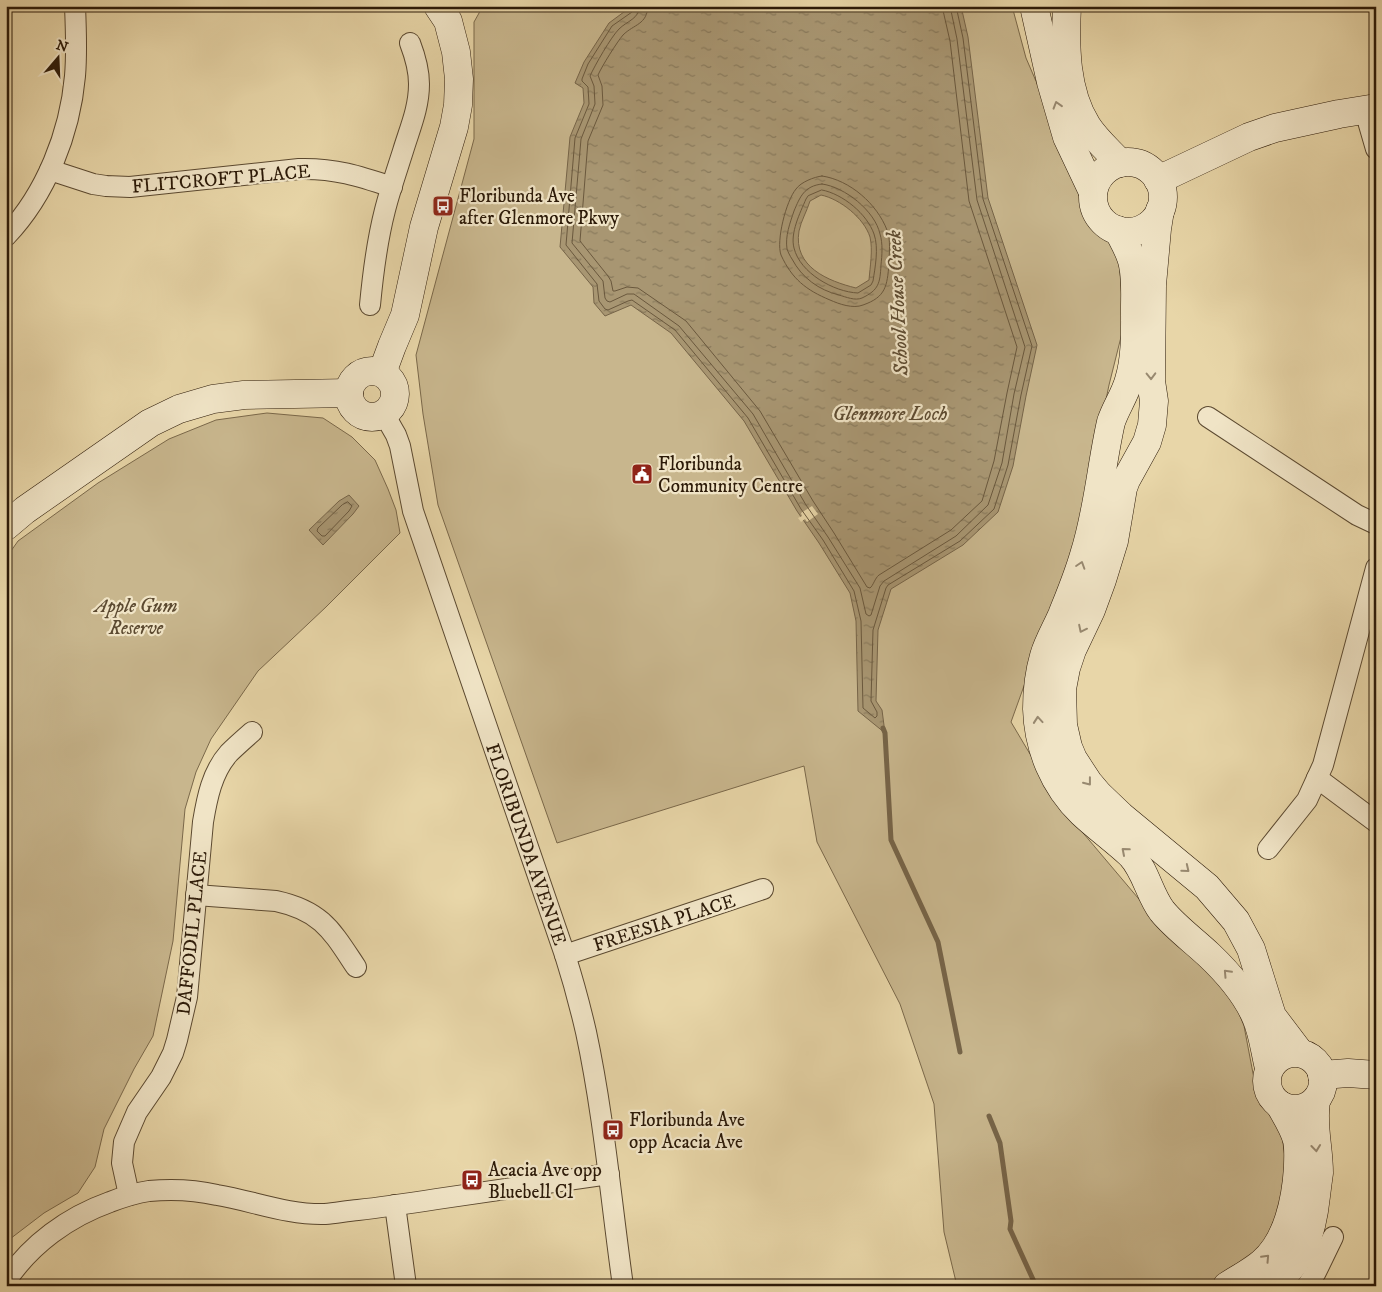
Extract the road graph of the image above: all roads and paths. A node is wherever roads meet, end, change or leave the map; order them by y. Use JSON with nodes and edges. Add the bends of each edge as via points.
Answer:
{"nodes":[{"id":1,"x":75,"y":6,"type":"edge"},
{"id":2,"x":1034,"y":6,"type":"edge"},
{"id":3,"x":1067,"y":6,"type":"edge"},
{"id":4,"x":444,"y":11,"type":"edge"},
{"id":5,"x":410,"y":42,"type":"dead end"},
{"id":6,"x":1371,"y":109,"type":"edge"},
{"id":7,"x":1376,"y":149,"type":"edge"},
{"id":8,"x":1120,"y":163,"type":"junction"},
{"id":9,"x":50,"y":170,"type":"junction"},
{"id":10,"x":1158,"y":180,"type":"junction"},
{"id":11,"x":392,"y":188,"type":"junction"},
{"id":12,"x":1093,"y":192,"type":"junction"},
{"id":13,"x":1160,"y":210,"type":"junction"},
{"id":14,"x":1118,"y":230,"type":"junction"},
{"id":15,"x":6,"y":236,"type":"edge"},
{"id":16,"x":370,"y":305,"type":"dead end"},
{"id":17,"x":382,"y":373,"type":"junction"},
{"id":18,"x":348,"y":393,"type":"junction"},
{"id":19,"x":384,"y":414,"type":"junction"},
{"id":20,"x":1208,"y":416,"type":"dead end"},
{"id":21,"x":1376,"y":524,"type":"edge"},
{"id":22,"x":6,"y":526,"type":"edge"},
{"id":23,"x":1376,"y":568,"type":"edge"},
{"id":24,"x":1372,"y":599,"type":"edge"},
{"id":25,"x":252,"y":732,"type":"dead end"},
{"id":26,"x":1317,"y":778,"type":"junction"},
{"id":27,"x":1376,"y":822,"type":"edge"},
{"id":28,"x":1268,"y":849,"type":"dead end"},
{"id":29,"x":763,"y":889,"type":"dead end"},
{"id":30,"x":196,"y":895,"type":"junction"},
{"id":31,"x":565,"y":955,"type":"junction"},
{"id":32,"x":356,"y":967,"type":"dead end"},
{"id":33,"x":1300,"y":1053,"type":"junction"},
{"id":34,"x":1269,"y":1068,"type":"junction"},
{"id":35,"x":1376,"y":1075,"type":"edge"},
{"id":36,"x":1319,"y":1088,"type":"junction"},
{"id":37,"x":1280,"y":1105,"type":"junction"},
{"id":38,"x":609,"y":1174,"type":"junction"},
{"id":39,"x":128,"y":1195,"type":"junction"},
{"id":40,"x":395,"y":1205,"type":"junction"},
{"id":41,"x":1333,"y":1238,"type":"dead end"},
{"id":42,"x":6,"y":1281,"type":"edge"},
{"id":43,"x":406,"y":1286,"type":"edge"},
{"id":44,"x":622,"y":1286,"type":"edge"},
{"id":45,"x":1227,"y":1286,"type":"edge"},
{"id":46,"x":1271,"y":1286,"type":"edge"},
{"id":47,"x":1307,"y":1286,"type":"edge"}],
"edges":[{"from":1,"to":9,"type":"street","via":[[73,89],[64,130]]},
{"from":12,"to":2,"type":"main road","one_way":true,"via":[[1067,137]]},
{"from":3,"to":8,"type":"main road","via":[[1067,59],[1076,104],[1088,127]]},
{"from":4,"to":17,"type":"main road","via":[[458,67],[456,118],[424,227],[405,315]]},
{"from":5,"to":11,"type":"street","via":[[416,60],[419,94],[415,118]]},
{"from":6,"to":7,"type":"street"},
{"from":6,"to":10,"type":"main road","via":[[1275,128]]},
{"from":8,"to":10,"type":"main road","via":[[1138,163],[1149,169]]},
{"from":8,"to":12,"type":"main road","via":[[1104,171]]},
{"from":9,"to":11,"type":"street","name":"FLITCROFT PLACE","via":[[93,184],[130,187],[316,168],[352,174]]},
{"from":9,"to":15,"type":"street","via":[[26,212]]},
{"from":10,"to":13,"type":"main road","via":[[1163,198]]},
{"from":11,"to":16,"type":"street","via":[[375,258]]},
{"from":12,"to":14,"type":"main road","via":[[1099,216]]},
{"from":13,"to":14,"type":"main road","via":[[1154,221],[1142,229]]},
{"from":13,"to":33,"type":"main road","one_way":true,"via":[[1152,285],[1152,425],[1147,442],[1123,488],[1114,541],[1102,580],[1066,668],[1062,695],[1063,725],[1073,759],[1099,796],[1207,887],[1236,921],[1251,949],[1272,1016]]},
{"from":34,"to":14,"type":"main road","one_way":true,"via":[[1256,1018],[1236,982],[1162,911],[1131,855],[1070,801],[1054,777],[1040,738],[1037,707],[1042,664],[1084,557],[1111,422],[1126,391],[1133,363],[1136,330],[1133,265]]},
{"from":17,"to":18,"type":"main road","via":[[363,372],[353,381]]},
{"from":17,"to":19,"type":"main road","via":[[395,389],[394,403]]},
{"from":18,"to":19,"type":"main road","via":[[352,407],[363,416]]},
{"from":18,"to":22,"type":"main road","via":[[244,395],[212,399],[179,409],[150,423]]},
{"from":19,"to":31,"type":"street","name":"FLORIBUNDA AVENUE","via":[[400,446],[413,511]]},
{"from":20,"to":21,"type":"street"},
{"from":23,"to":24,"type":"street"},
{"from":24,"to":26,"type":"street"},
{"from":25,"to":30,"type":"street","name":"DAFFODIL PLACE","via":[[228,754],[207,798]]},
{"from":26,"to":27,"type":"street"},
{"from":26,"to":28,"type":"street","via":[[1304,804]]},
{"from":29,"to":31,"type":"street","name":"FREESIA PLACE"},
{"from":30,"to":32,"type":"street","via":[[276,901],[302,909],[333,932]]},
{"from":30,"to":39,"type":"street","name":"DAFFODIL PLACE","via":[[187,997],[177,1040],[167,1066],[137,1112],[124,1142],[122,1163]]},
{"from":31,"to":38,"type":"street","name":"FLORIBUNDA AVENUE","via":[[586,1032]]},
{"from":33,"to":34,"type":"main road","via":[[1282,1056]]},
{"from":33,"to":36,"type":"main road","via":[[1319,1067]]},
{"from":34,"to":37,"type":"main road","via":[[1267,1089]]},
{"from":35,"to":36,"type":"main road","via":[[1348,1073]]},
{"from":36,"to":37,"type":"main road","via":[[1308,1106],[1289,1109]]},
{"from":36,"to":46,"type":"main road","one_way":true,"via":[[1314,1120],[1319,1172],[1314,1216],[1299,1257]]},
{"from":45,"to":37,"type":"main road","one_way":true,"via":[[1264,1262],[1290,1216],[1297,1177],[1297,1141]]},
{"from":38,"to":40,"type":"street"},
{"from":38,"to":44,"type":"street","name":"FLORIBUNDA AVENUE"},
{"from":39,"to":40,"type":"street","via":[[166,1190],[197,1192],[278,1210],[324,1214]]},
{"from":39,"to":42,"type":"street","via":[[91,1209],[51,1233],[26,1256]]},
{"from":40,"to":43,"type":"street"},
{"from":41,"to":47,"type":"street"}]}
